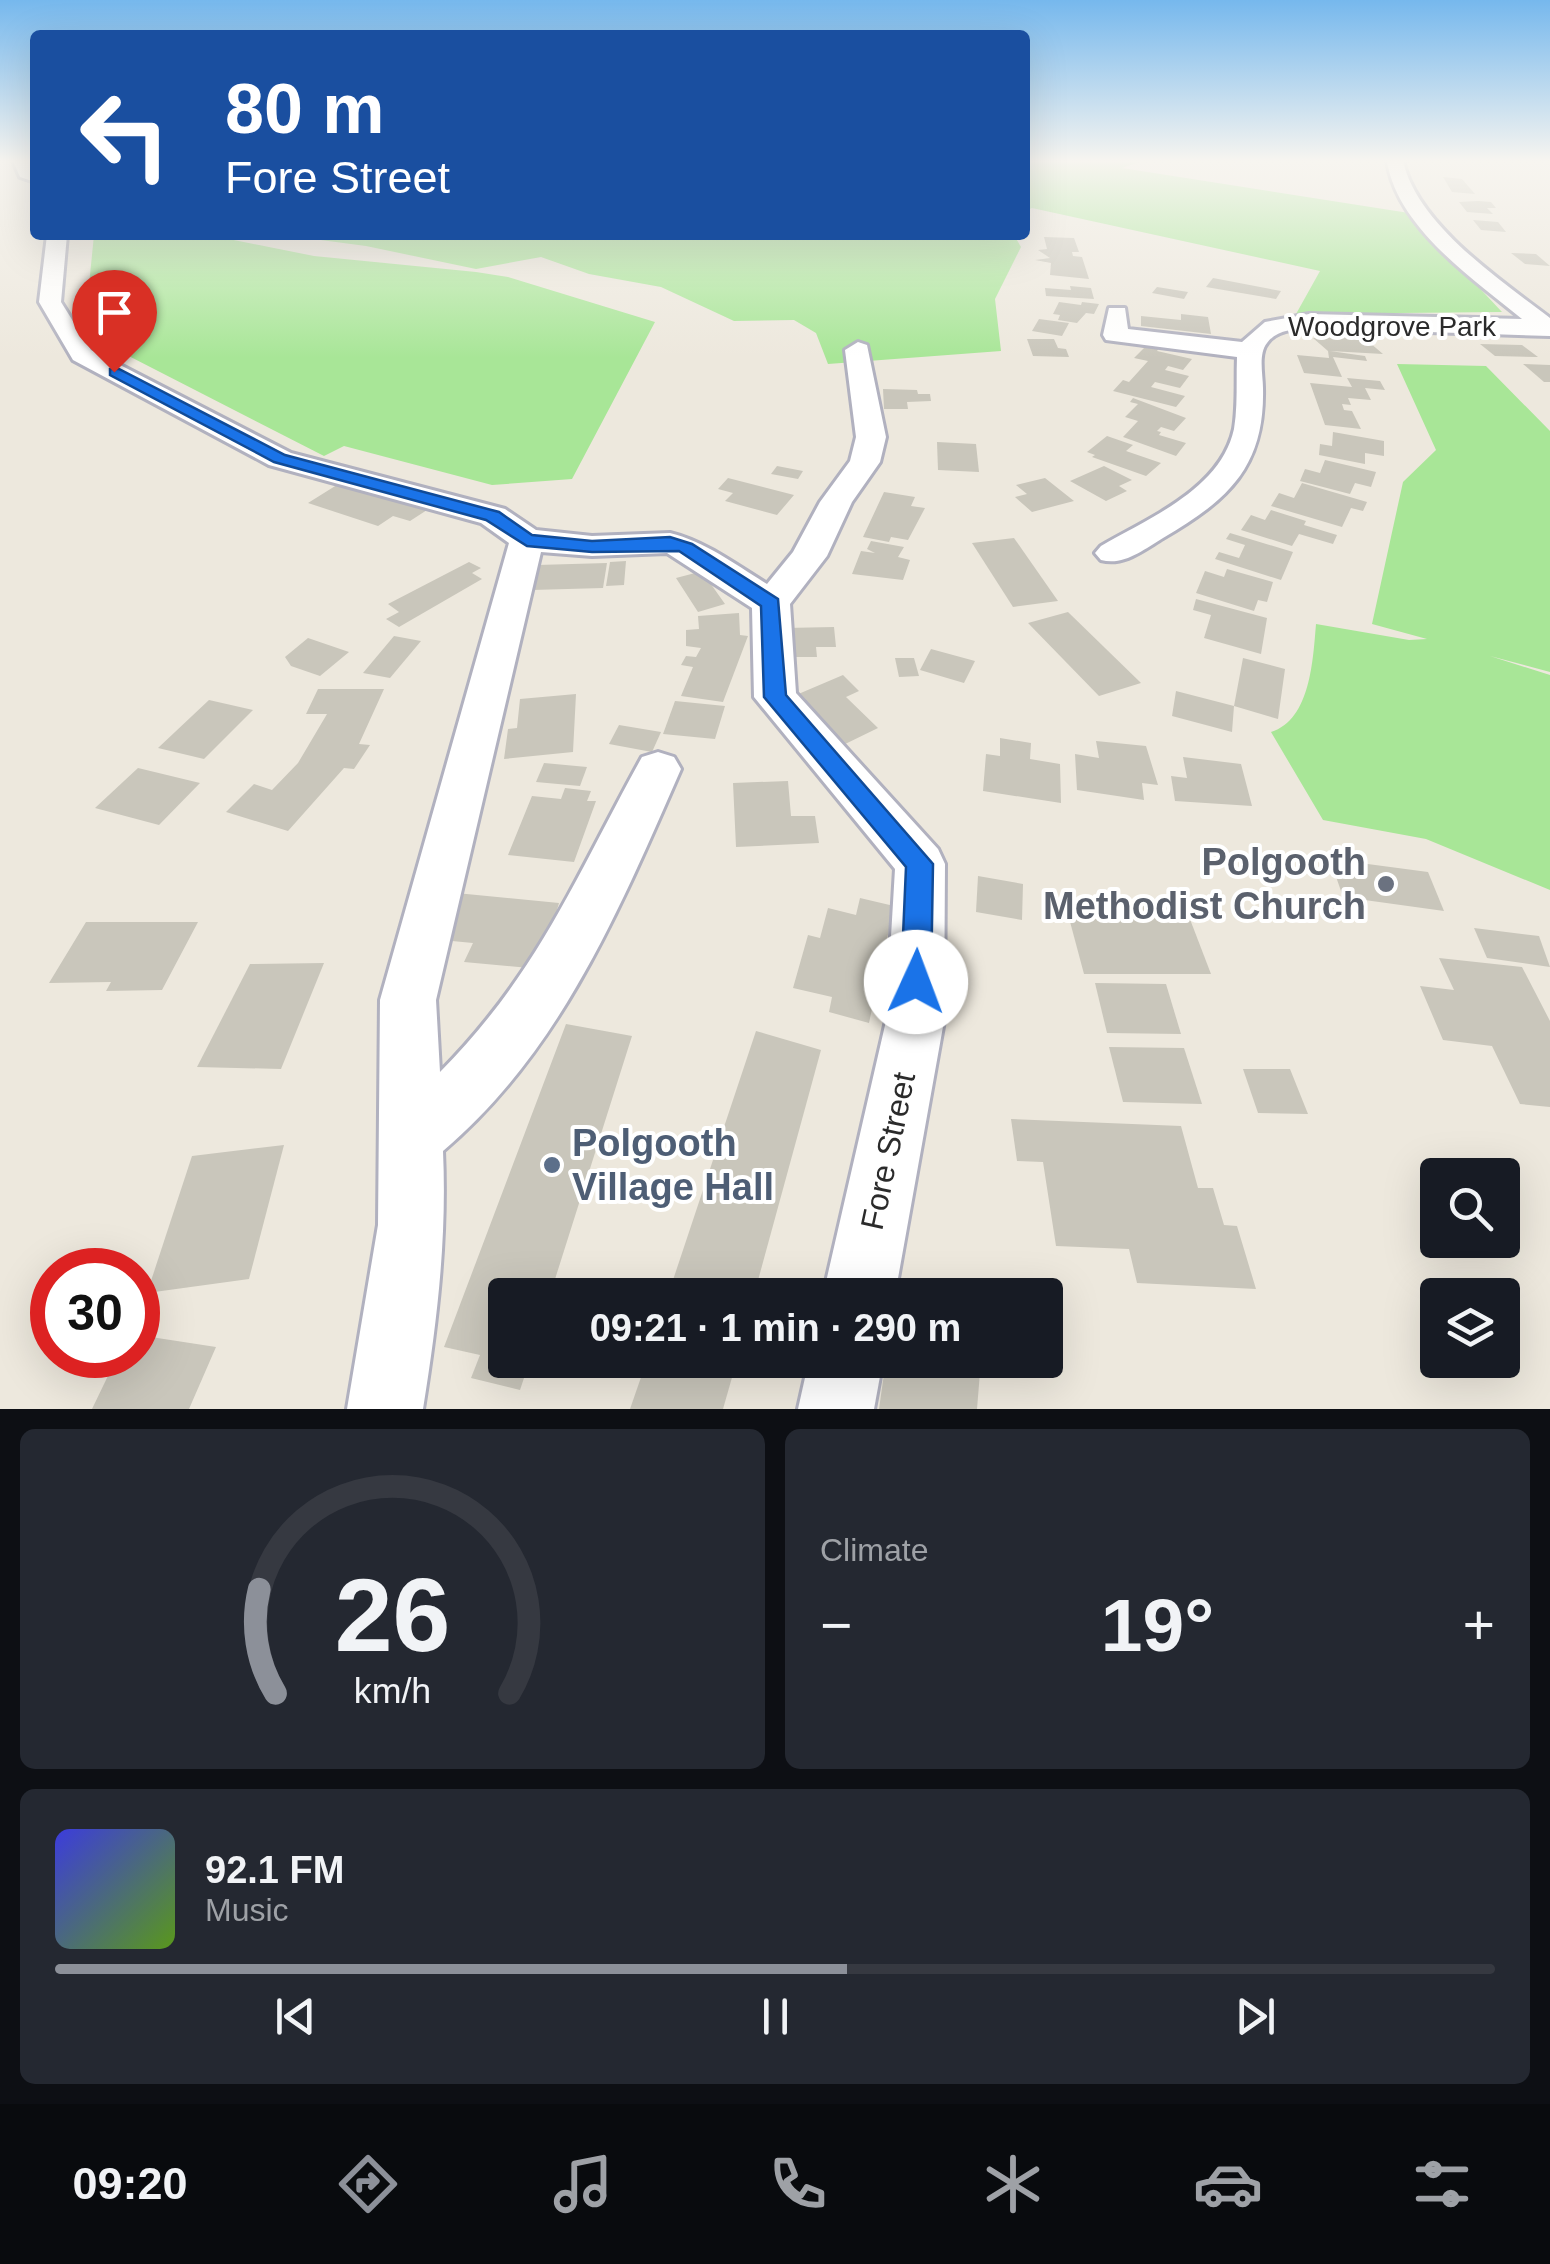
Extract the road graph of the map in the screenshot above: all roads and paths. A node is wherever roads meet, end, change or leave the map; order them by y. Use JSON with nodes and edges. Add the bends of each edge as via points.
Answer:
{"nodes":[{"id":1,"x":1434,"y":227,"type":"edge"},
{"id":2,"x":56,"y":240,"type":"edge"},
{"id":3,"x":1117,"y":313,"type":"dead end"},
{"id":4,"x":1549,"y":328,"type":"edge"},
{"id":5,"x":858,"y":350,"type":"dead end"},
{"id":6,"x":1250,"y":351,"type":"junction"},
{"id":7,"x":527,"y":540,"type":"junction"},
{"id":8,"x":1113,"y":553,"type":"dead end"},
{"id":9,"x":771,"y":603,"type":"junction"},
{"id":10,"x":658,"y":769,"type":"dead end"},
{"id":11,"x":412,"y":1136,"type":"junction"},
{"id":12,"x":862,"y":1278,"type":"edge"},
{"id":13,"x":842,"y":1378,"type":"edge"},
{"id":14,"x":385,"y":1409,"type":"edge"},
{"id":15,"x":836,"y":1409,"type":"edge"}],
"edges":[{"from":1,"to":4,"type":"street"},
{"from":2,"to":7,"type":"street","via":[[50,302],[82,354],[280,459],[492,516]]},
{"from":3,"to":6,"type":"street","name":"Woodgrove Park","via":[[1115,335]]},
{"from":4,"to":6,"type":"street","name":"Woodgrove Park","via":[[1286,322],[1254,338]]},
{"from":5,"to":9,"type":"street","via":[[871,437],[865,462],[810,556]]},
{"from":6,"to":8,"type":"street","name":"Woodgrove Park","via":[[1248,432],[1237,461],[1183,510]]},
{"from":7,"to":9,"type":"street","via":[[670,543]]},
{"from":7,"to":11,"type":"street","via":[[408,1000]]},
{"from":9,"to":12,"type":"street","name":"Fore Street","via":[[775,697],[920,864],[915,1021]]},
{"from":10,"to":11,"type":"street","via":[[598,899],[535,1007],[453,1106]]},
{"from":11,"to":14,"type":"street","via":[[412,1224]]},
{"from":13,"to":15,"type":"street"}]}
